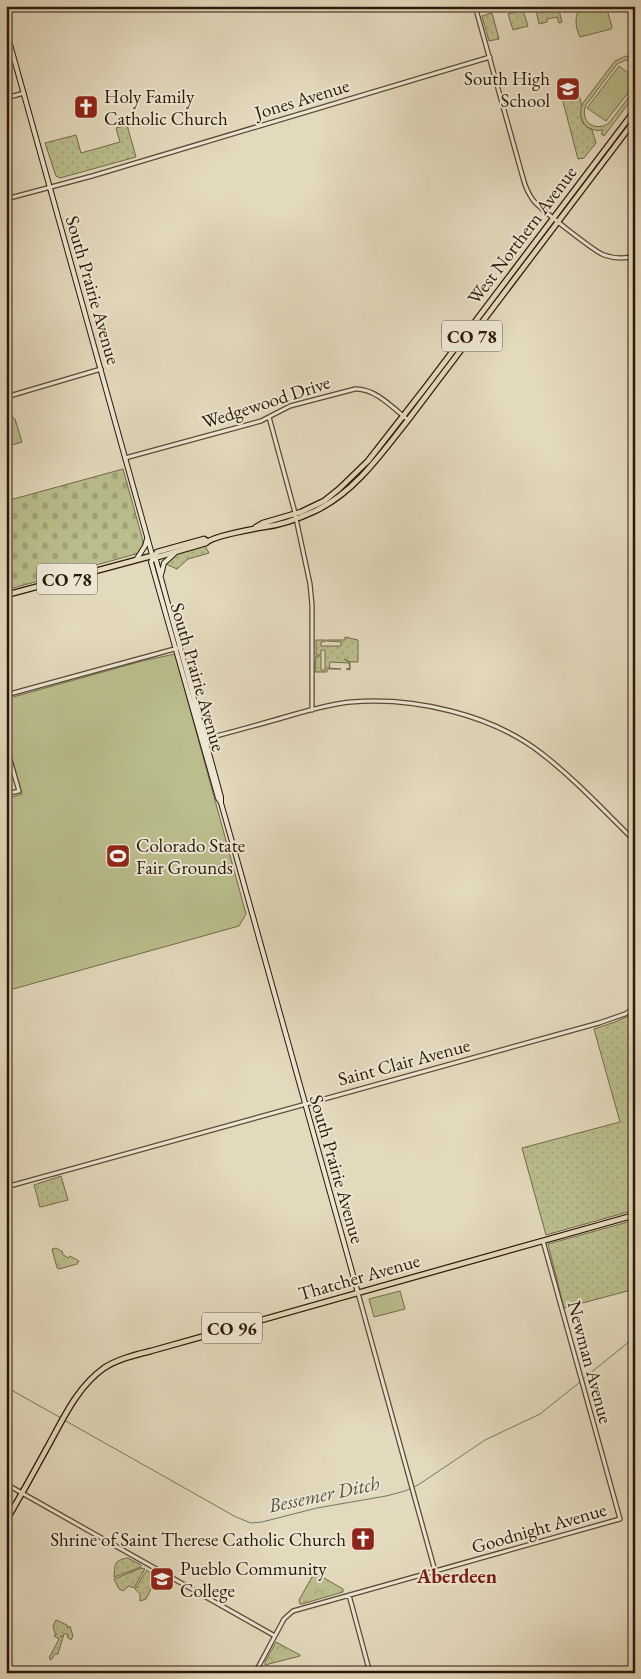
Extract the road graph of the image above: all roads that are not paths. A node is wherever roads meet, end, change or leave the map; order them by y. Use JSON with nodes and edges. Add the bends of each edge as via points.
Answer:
{"nodes":[{"id":1,"x":475,"y":6,"type":"edge"},
{"id":2,"x":6,"y":30,"type":"edge"},
{"id":3,"x":490,"y":57,"type":"junction"},
{"id":4,"x":24,"y":93,"type":"junction"},
{"id":5,"x":6,"y":98,"type":"edge"},
{"id":6,"x":635,"y":110,"type":"edge"},
{"id":7,"x":635,"y":120,"type":"edge"},
{"id":8,"x":50,"y":187,"type":"junction"},
{"id":9,"x":6,"y":198,"type":"edge"},
{"id":10,"x":555,"y":220,"type":"junction"},
{"id":11,"x":635,"y":256,"type":"edge"},
{"id":12,"x":101,"y":370,"type":"junction"},
{"id":13,"x":6,"y":397,"type":"edge"},
{"id":14,"x":404,"y":416,"type":"junction"},
{"id":15,"x":269,"y":417,"type":"junction"},
{"id":16,"x":408,"y":420,"type":"junction"},
{"id":17,"x":125,"y":458,"type":"junction"},
{"id":18,"x":296,"y":516,"type":"junction"},
{"id":19,"x":147,"y":537,"type":"junction"},
{"id":20,"x":208,"y":541,"type":"junction"},
{"id":21,"x":177,"y":552,"type":"junction"},
{"id":22,"x":153,"y":556,"type":"junction"},
{"id":23,"x":136,"y":560,"type":"junction"},
{"id":24,"x":161,"y":577,"type":"junction"},
{"id":25,"x":6,"y":595,"type":"edge"},
{"id":26,"x":181,"y":647,"type":"junction"},
{"id":27,"x":176,"y":649,"type":"junction"},
{"id":28,"x":6,"y":695,"type":"edge"},
{"id":29,"x":312,"y":710,"type":"junction"},
{"id":30,"x":204,"y":740,"type":"junction"},
{"id":31,"x":6,"y":746,"type":"edge"},
{"id":32,"x":6,"y":794,"type":"edge"},
{"id":33,"x":635,"y":841,"type":"edge"},
{"id":34,"x":635,"y":1008,"type":"edge"},
{"id":35,"x":305,"y":1104,"type":"junction"},
{"id":36,"x":6,"y":1187,"type":"edge"},
{"id":37,"x":635,"y":1216,"type":"edge"},
{"id":38,"x":543,"y":1241,"type":"junction"},
{"id":39,"x":358,"y":1293,"type":"junction"},
{"id":40,"x":6,"y":1484,"type":"edge"},
{"id":41,"x":22,"y":1493,"type":"junction"},
{"id":42,"x":620,"y":1519,"type":"joint"},
{"id":43,"x":6,"y":1521,"type":"edge"},
{"id":44,"x":435,"y":1571,"type":"junction"},
{"id":45,"x":348,"y":1595,"type":"junction"},
{"id":46,"x":275,"y":1636,"type":"junction"},
{"id":47,"x":255,"y":1673,"type":"edge"},
{"id":48,"x":370,"y":1673,"type":"edge"}],
"edges":[{"from":1,"to":3,"type":"street"},
{"from":2,"to":4,"type":"main road","name":"South Prairie Avenue"},
{"from":3,"to":8,"type":"street","name":"Jones Avenue"},
{"from":3,"to":10,"type":"street","via":[[526,188],[533,201]]},
{"from":4,"to":5,"type":"street"},
{"from":4,"to":8,"type":"main road","name":"South Prairie Avenue"},
{"from":6,"to":10,"type":"main road","name":"West Northern Avenue","number":"CO 78"},
{"from":7,"to":10,"type":"main road","name":"West Northern Avenue","number":"CO 78"},
{"from":8,"to":9,"type":"street","name":"Jones Avenue"},
{"from":8,"to":12,"type":"main road","name":"South Prairie Avenue"},
{"from":10,"to":11,"type":"street","via":[[602,254],[617,258]]},
{"from":10,"to":14,"type":"main road","name":"West Northern Avenue","number":"CO 78"},
{"from":10,"to":16,"type":"main road","name":"West Northern Avenue","number":"CO 78"},
{"from":12,"to":13,"type":"street"},
{"from":12,"to":17,"type":"main road","name":"South Prairie Avenue"},
{"from":14,"to":15,"type":"street","name":"Wedgewood Drive","via":[[372,393],[360,389],[290,406]]},
{"from":14,"to":16,"type":"street","name":"Wedgewood Drive"},
{"from":14,"to":18,"type":"main road","name":"West Northern Avenue","number":"CO 78","via":[[368,461],[339,489]]},
{"from":15,"to":17,"type":"street","name":"Wedgewood Drive"},
{"from":15,"to":18,"type":"street"},
{"from":16,"to":18,"type":"main road","name":"West Northern Avenue","number":"CO 78","via":[[349,488],[326,505]]},
{"from":17,"to":19,"type":"main road","name":"South Prairie Avenue"},
{"from":18,"to":20,"type":"main road","name":"West Northern Avenue","number":"CO 78"},
{"from":18,"to":29,"type":"street","via":[[311,594]]},
{"from":19,"to":22,"type":"main road","name":"South Prairie Avenue"},
{"from":19,"to":23,"type":"main road"},
{"from":20,"to":21,"type":"main road","name":"West Northern Avenue","number":"CO 78"},
{"from":20,"to":22,"type":"main road","name":"West Northern Avenue","number":"CO 78","via":[[204,539],[157,552]]},
{"from":21,"to":22,"type":"main road","name":"West Northern Avenue","number":"CO 78"},
{"from":21,"to":24,"type":"main road","via":[[164,563]]},
{"from":22,"to":23,"type":"main road","name":"West Northern Avenue","number":"CO 78"},
{"from":22,"to":24,"type":"main road","name":"South Prairie Avenue"},
{"from":22,"to":27,"type":"main road","name":"South Prairie Avenue","via":[[151,562]]},
{"from":23,"to":25,"type":"main road","name":"West Northern Avenue","number":"CO 78"},
{"from":24,"to":26,"type":"main road","name":"South Prairie Avenue"},
{"from":26,"to":27,"type":"street"},
{"from":26,"to":30,"type":"main road","name":"South Prairie Avenue"},
{"from":27,"to":28,"type":"street"},
{"from":27,"to":30,"type":"main road","name":"South Prairie Avenue"},
{"from":29,"to":30,"type":"street"},
{"from":29,"to":33,"type":"street","via":[[350,702],[416,703],[445,709],[505,731],[540,752]]},
{"from":30,"to":35,"type":"main road","name":"South Prairie Avenue"},
{"from":31,"to":32,"type":"street","via":[[19,791]]},
{"from":34,"to":35,"type":"street","name":"Saint Clair Avenue","via":[[599,1023]]},
{"from":35,"to":36,"type":"street","name":"Saint Clair Avenue"},
{"from":35,"to":39,"type":"main road","name":"South Prairie Avenue"},
{"from":37,"to":38,"type":"main road","name":"Thatcher Avenue","number":"CO 96"},
{"from":38,"to":39,"type":"main road","name":"Thatcher Avenue","number":"CO 96"},
{"from":38,"to":42,"type":"street","name":"Newman Avenue"},
{"from":39,"to":41,"type":"main road","name":"Thatcher Avenue","number":"CO 96","via":[[110,1365],[82,1388]]},
{"from":39,"to":44,"type":"street","name":"South Prairie Avenue"},
{"from":40,"to":41,"type":"street"},
{"from":41,"to":43,"type":"main road","number":"CO 96"},
{"from":41,"to":46,"type":"street"},
{"from":42,"to":44,"type":"street","name":"Goodnight Avenue"},
{"from":44,"to":45,"type":"street","name":"Goodnight Avenue"},
{"from":45,"to":46,"type":"street","name":"Goodnight Avenue","via":[[293,1611],[284,1619]]},
{"from":45,"to":48,"type":"street"},
{"from":46,"to":47,"type":"street"}]}
